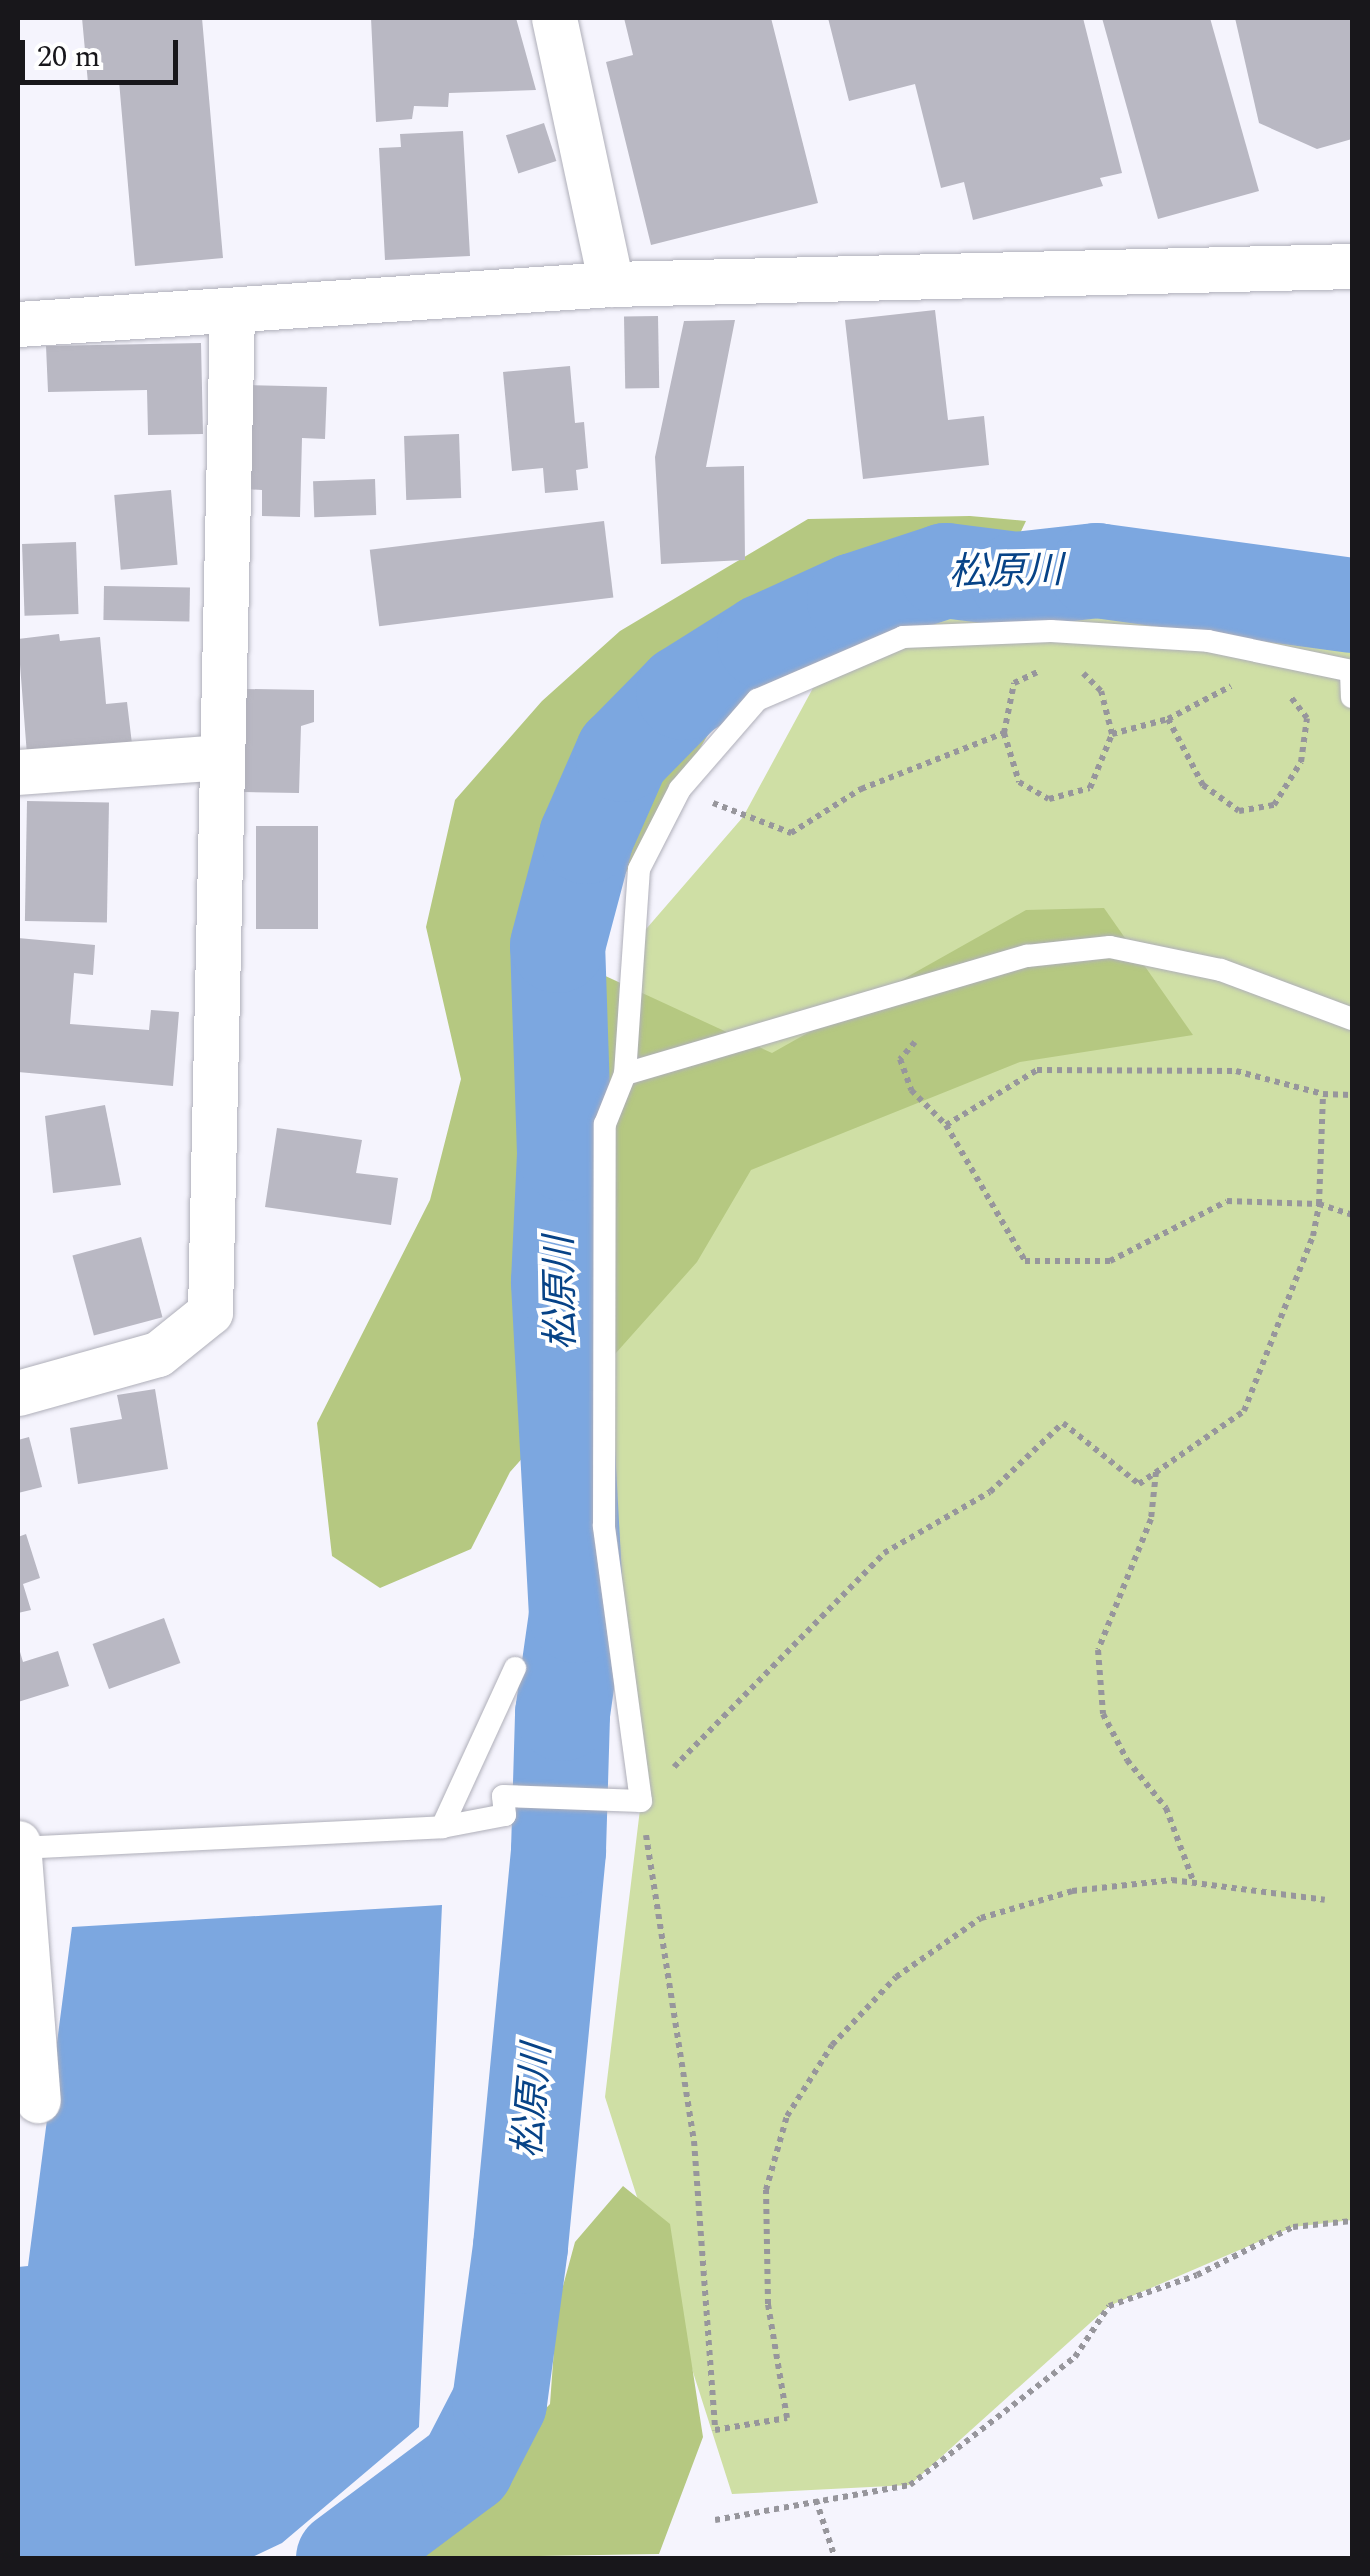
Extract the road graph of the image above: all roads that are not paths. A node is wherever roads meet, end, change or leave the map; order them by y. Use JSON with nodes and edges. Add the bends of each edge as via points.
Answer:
{"nodes":[{"id":1,"x":554,"y":18,"type":"edge"},
{"id":2,"x":1352,"y":266,"type":"edge"},
{"id":3,"x":611,"y":284,"type":"junction"},
{"id":4,"x":232,"y":312,"type":"junction"},
{"id":5,"x":18,"y":324,"type":"edge"},
{"id":6,"x":1352,"y":671,"type":"edge"},
{"id":7,"x":1352,"y":697,"type":"edge"},
{"id":8,"x":220,"y":757,"type":"junction"},
{"id":9,"x":18,"y":772,"type":"edge"},
{"id":10,"x":1352,"y":1019,"type":"edge"},
{"id":11,"x":624,"y":1074,"type":"junction"},
{"id":12,"x":18,"y":1392,"type":"edge"},
{"id":13,"x":515,"y":1668,"type":"dead end"},
{"id":14,"x":442,"y":1827,"type":"junction"},
{"id":15,"x":18,"y":1846,"type":"edge"},
{"id":16,"x":38,"y":2100,"type":"dead end"}],
"edges":[{"from":1,"to":3,"type":"street"},
{"from":2,"to":3,"type":"street"},
{"from":3,"to":4,"type":"street"},
{"from":4,"to":5,"type":"street"},
{"from":4,"to":8,"type":"street"},
{"from":6,"to":7,"type":"lane"},
{"from":6,"to":11,"type":"lane","via":[[1208,641],[1051,631],[903,637],[757,700],[680,788],[639,869]]},
{"from":8,"to":9,"type":"street"},
{"from":8,"to":12,"type":"street","via":[[210,1312],[158,1354]]},
{"from":10,"to":11,"type":"lane","via":[[1221,970],[1110,947],[1027,956]]},
{"from":11,"to":14,"type":"lane","via":[[605,1124],[604,1526],[641,1800],[503,1796],[505,1815]]},
{"from":13,"to":14,"type":"lane"},
{"from":14,"to":15,"type":"lane"},
{"from":15,"to":16,"type":"street"}]}
